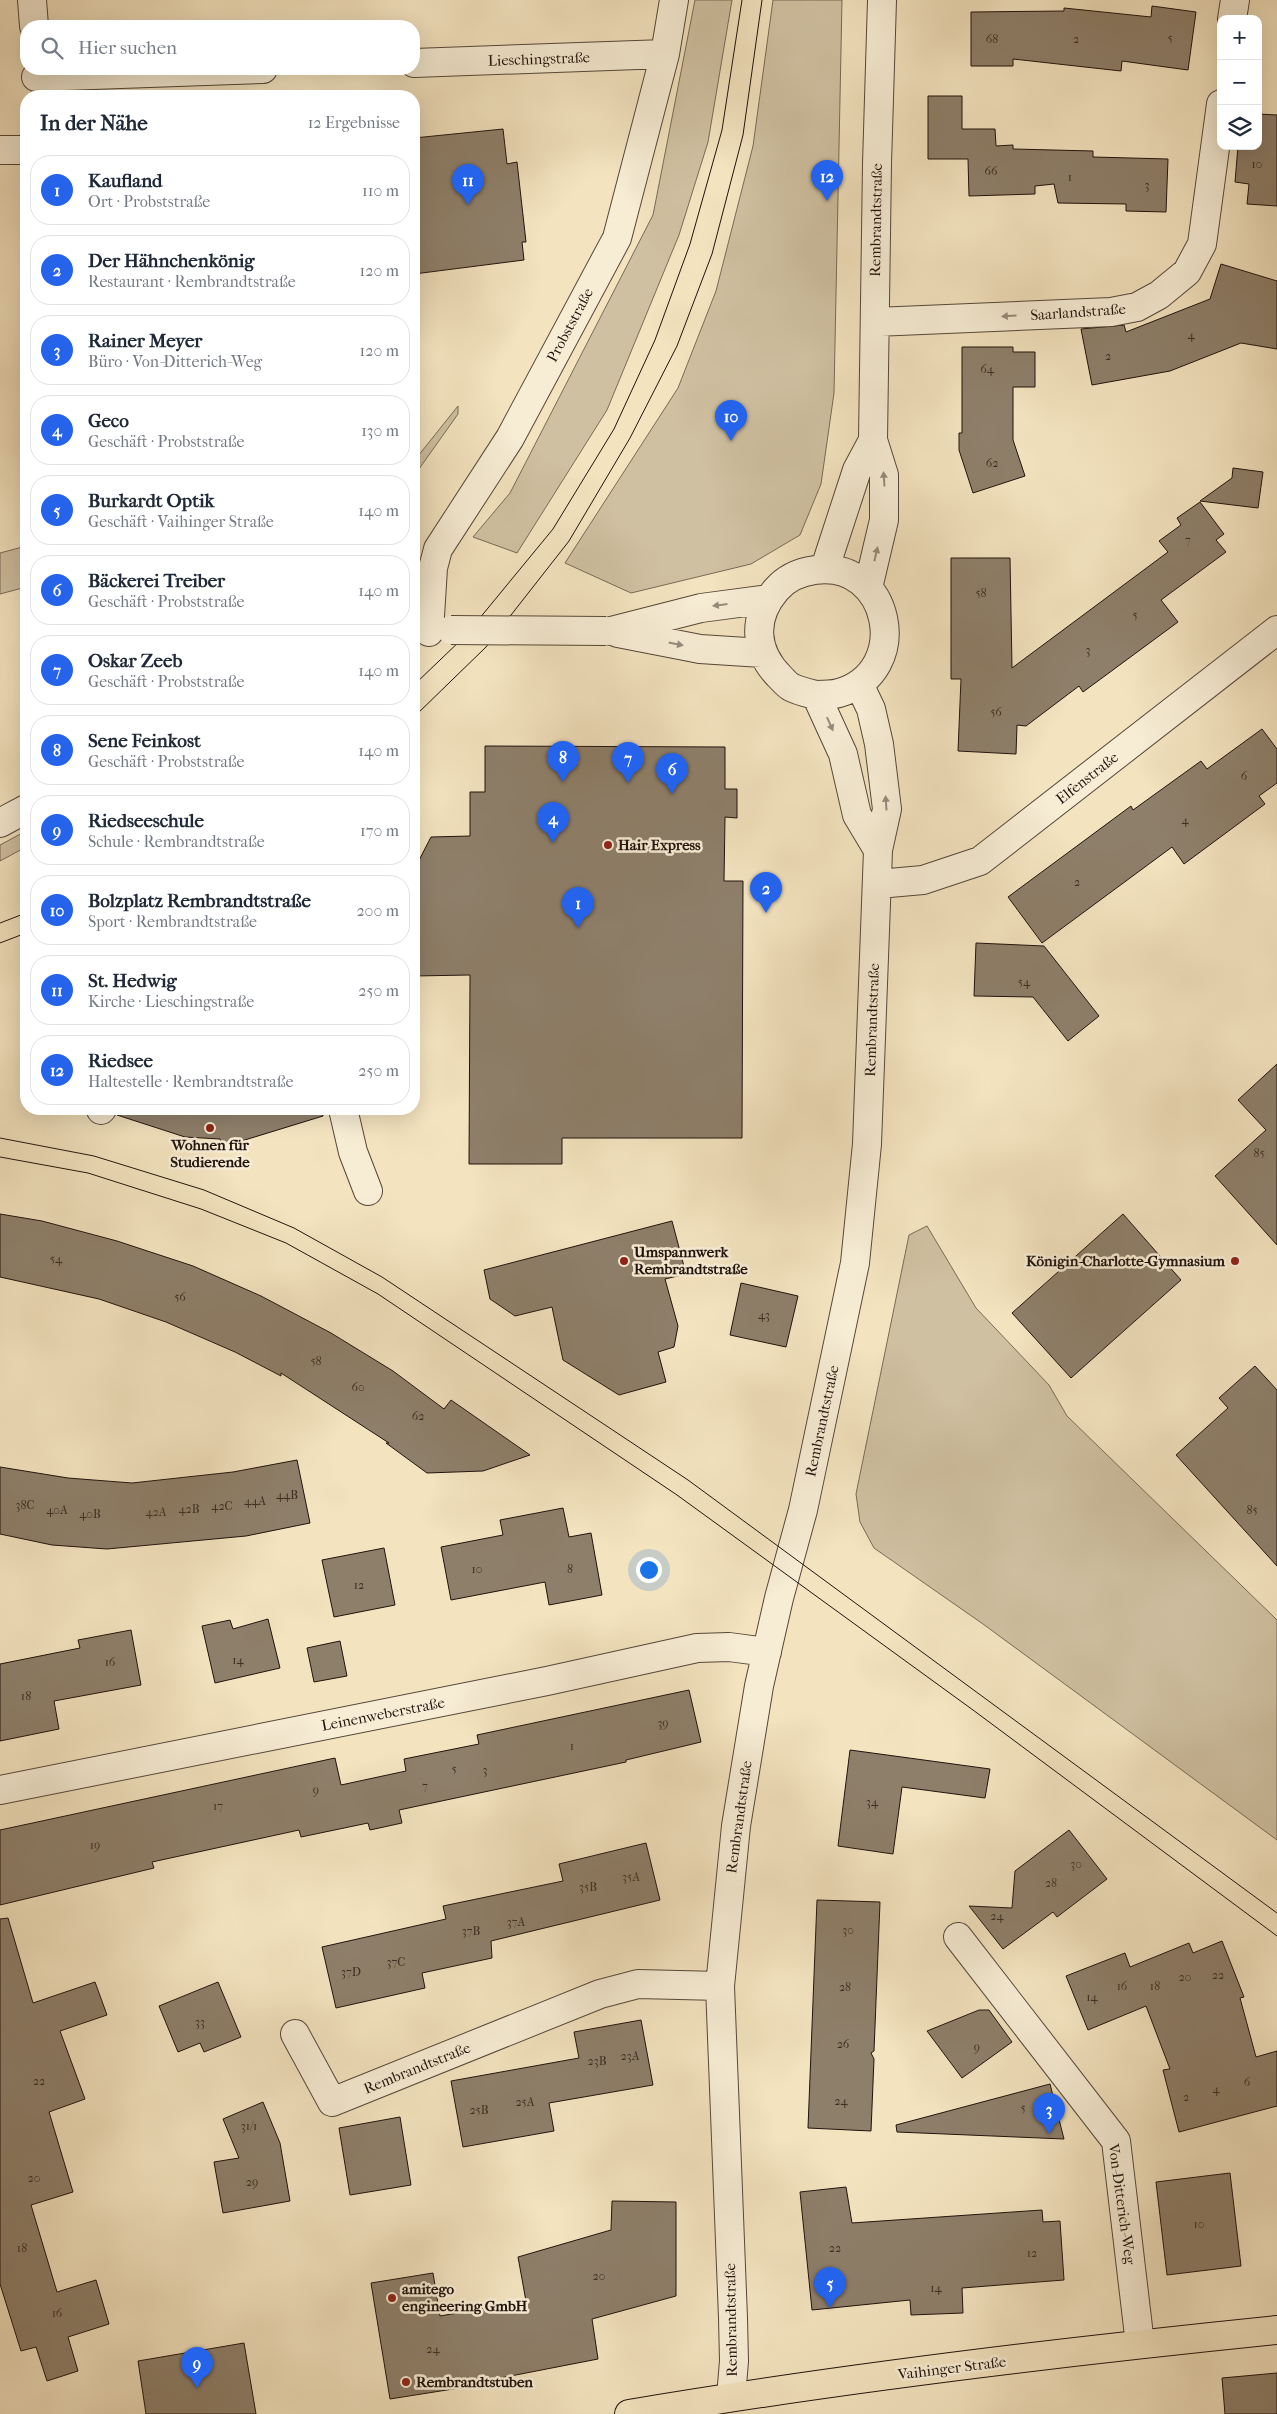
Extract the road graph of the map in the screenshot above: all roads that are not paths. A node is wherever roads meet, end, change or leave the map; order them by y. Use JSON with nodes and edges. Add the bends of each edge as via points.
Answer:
{"nodes":[{"id":1,"x":32,"y":0,"type":"edge"},
{"id":2,"x":674,"y":0,"type":"edge"},
{"id":3,"x":882,"y":0,"type":"edge"},
{"id":4,"x":1235,"y":0,"type":"edge"},
{"id":5,"x":1233,"y":15,"type":"edge"},
{"id":6,"x":34,"y":20,"type":"edge"},
{"id":7,"x":664,"y":54,"type":"junction"},
{"id":8,"x":420,"y":63,"type":"edge"},
{"id":9,"x":150,"y":75,"type":"edge"},
{"id":10,"x":36,"y":81,"type":"edge"},
{"id":11,"x":1221,"y":105,"type":"edge"},
{"id":12,"x":0,"y":150,"type":"edge"},
{"id":13,"x":20,"y":150,"type":"edge"},
{"id":14,"x":875,"y":322,"type":"junction"},
{"id":15,"x":873,"y":440,"type":"junction"},
{"id":16,"x":825,"y":568,"type":"junction"},
{"id":17,"x":868,"y":588,"type":"junction"},
{"id":18,"x":768,"y":599,"type":"junction"},
{"id":19,"x":1277,"y":630,"type":"edge"},
{"id":20,"x":609,"y":631,"type":"junction"},
{"id":21,"x":431,"y":632,"type":"edge"},
{"id":22,"x":762,"y":653,"type":"junction"},
{"id":23,"x":860,"y":684,"type":"junction"},
{"id":24,"x":816,"y":695,"type":"junction"},
{"id":25,"x":20,"y":812,"type":"edge"},
{"id":26,"x":0,"y":823,"type":"edge"},
{"id":27,"x":878,"y":850,"type":"junction"},
{"id":28,"x":878,"y":884,"type":"junction"},
{"id":29,"x":344,"y":1115,"type":"edge"},
{"id":30,"x":368,"y":1191,"type":"dead end"},
{"id":31,"x":767,"y":1652,"type":"junction"},
{"id":32,"x":0,"y":1790,"type":"edge"},
{"id":33,"x":958,"y":1937,"type":"dead end"},
{"id":34,"x":720,"y":1986,"type":"junction"},
{"id":35,"x":295,"y":2034,"type":"dead end"},
{"id":36,"x":1277,"y":2330,"type":"edge"},
{"id":37,"x":1140,"y":2344,"type":"junction"},
{"id":38,"x":730,"y":2405,"type":"edge"},
{"id":39,"x":628,"y":2414,"type":"edge"}],
"edges":[{"from":1,"to":6,"type":"street"},
{"from":2,"to":7,"type":"street","name":"Probststraße"},
{"from":3,"to":14,"type":"street","name":"Rembrandtstraße"},
{"from":4,"to":5,"type":"street"},
{"from":7,"to":8,"type":"street","name":"Lieschingstraße"},
{"from":7,"to":21,"type":"street","name":"Probststraße","via":[[617,238],[510,438],[438,550],[430,598]]},
{"from":9,"to":10,"type":"street"},
{"from":11,"to":14,"type":"street","name":"Saarlandstraße","one_way":true,"via":[[1202,244],[1187,272],[1159,295],[1137,307],[1111,312]]},
{"from":12,"to":13,"type":"street"},
{"from":14,"to":15,"type":"street","name":"Rembrandtstraße"},
{"from":15,"to":16,"type":"street","name":"Rembrandtstraße","via":[[857,470]]},
{"from":17,"to":15,"type":"street","name":"Rembrandtstraße","one_way":true,"via":[[884,520],[884,475]]},
{"from":16,"to":17,"type":"street","via":[[847,573]]},
{"from":16,"to":18,"type":"street","via":[[802,571],[784,581]]},
{"from":17,"to":23,"type":"street","via":[[878,600],[886,628],[881,656]]},
{"from":18,"to":20,"type":"street","name":"Probststraße","one_way":true,"via":[[701,608]]},
{"from":18,"to":22,"type":"street","via":[[760,617]]},
{"from":19,"to":28,"type":"street","name":"Elfenstraße","via":[[980,861],[923,880]]},
{"from":20,"to":21,"type":"street","name":"Probststraße","bridge":true},
{"from":20,"to":22,"type":"street","name":"Probststraße","one_way":true,"via":[[700,649]]},
{"from":22,"to":24,"type":"street","via":[[768,665],[791,688]]},
{"from":23,"to":24,"type":"street","via":[[838,694]]},
{"from":27,"to":23,"type":"street","name":"Rembrandtstraße","one_way":true,"via":[[887,809],[879,744],[871,709]]},
{"from":24,"to":27,"type":"street","one_way":true,"via":[[843,754],[857,816]]},
{"from":25,"to":26,"type":"street"},
{"from":27,"to":28,"type":"street","name":"Rembrandtstraße"},
{"from":28,"to":31,"type":"street","name":"Rembrandtstraße","via":[[867,1144],[855,1263],[803,1510]]},
{"from":29,"to":30,"type":"street"},
{"from":31,"to":32,"type":"street","name":"Leinenweberstraße","via":[[697,1648]]},
{"from":31,"to":34,"type":"street","name":"Rembrandtstraße","via":[[736,1826]]},
{"from":33,"to":37,"type":"street","name":"Von-Ditterich-Weg","via":[[1116,2141]]},
{"from":34,"to":35,"type":"street","name":"Rembrandtstraße","via":[[638,1984],[600,1994],[332,2102]]},
{"from":34,"to":38,"type":"street","name":"Rembrandtstraße","via":[[733,2318]]},
{"from":36,"to":37,"type":"main road","name":"Vaihinger Straße"},
{"from":37,"to":38,"type":"main road","name":"Vaihinger Straße"},
{"from":38,"to":39,"type":"main road","name":"Vaihinger Straße"}]}
